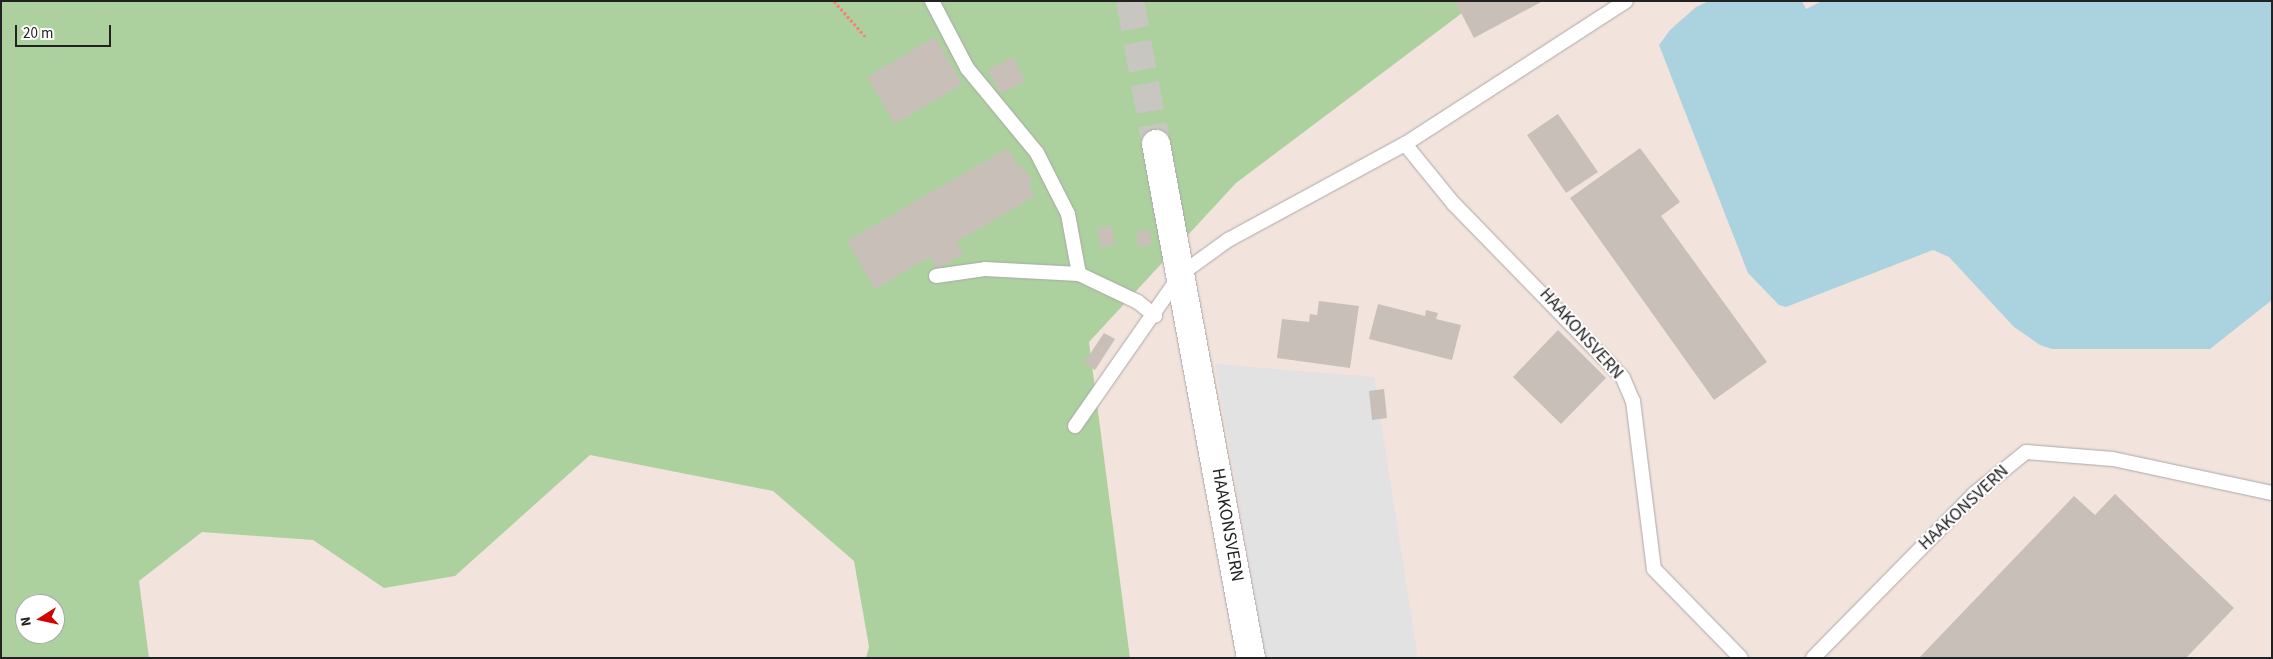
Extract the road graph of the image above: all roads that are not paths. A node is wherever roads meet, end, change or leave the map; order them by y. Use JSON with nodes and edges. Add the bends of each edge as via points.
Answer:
{"nodes":[{"id":1,"x":932,"y":1,"type":"edge"},
{"id":2,"x":1626,"y":1,"type":"edge"},
{"id":3,"x":1156,"y":144,"type":"tunnel mouth"},
{"id":4,"x":1405,"y":144,"type":"junction"},
{"id":5,"x":1079,"y":274,"type":"junction"},
{"id":6,"x":1181,"y":274,"type":"junction"},
{"id":7,"x":936,"y":276,"type":"dead end"},
{"id":8,"x":1155,"y":316,"type":"junction"},
{"id":9,"x":1075,"y":426,"type":"dead end"},
{"id":10,"x":2272,"y":493,"type":"edge"},
{"id":11,"x":1251,"y":658,"type":"edge"},
{"id":12,"x":1741,"y":658,"type":"edge"},
{"id":13,"x":1813,"y":658,"type":"edge"}],
"edges":[{"from":1,"to":5,"type":"lane","via":[[968,68],[1037,153],[1068,214]]},
{"from":2,"to":4,"type":"lane"},
{"from":3,"to":6,"type":"street","name":"HAAKONSVERN"},
{"from":4,"to":6,"type":"lane","via":[[1228,240]]},
{"from":4,"to":12,"type":"lane","name":"HAAKONSVERN","via":[[1453,203],[1623,378],[1633,400],[1654,569]]},
{"from":5,"to":7,"type":"lane","via":[[985,269]]},
{"from":5,"to":8,"type":"lane","via":[[1138,302]]},
{"from":6,"to":8,"type":"lane"},
{"from":6,"to":11,"type":"street","name":"HAAKONSVERN"},
{"from":8,"to":9,"type":"lane"},
{"from":10,"to":13,"type":"lane","name":"HAAKONSVERN","via":[[2113,459],[2026,452],[1974,494]]}]}
